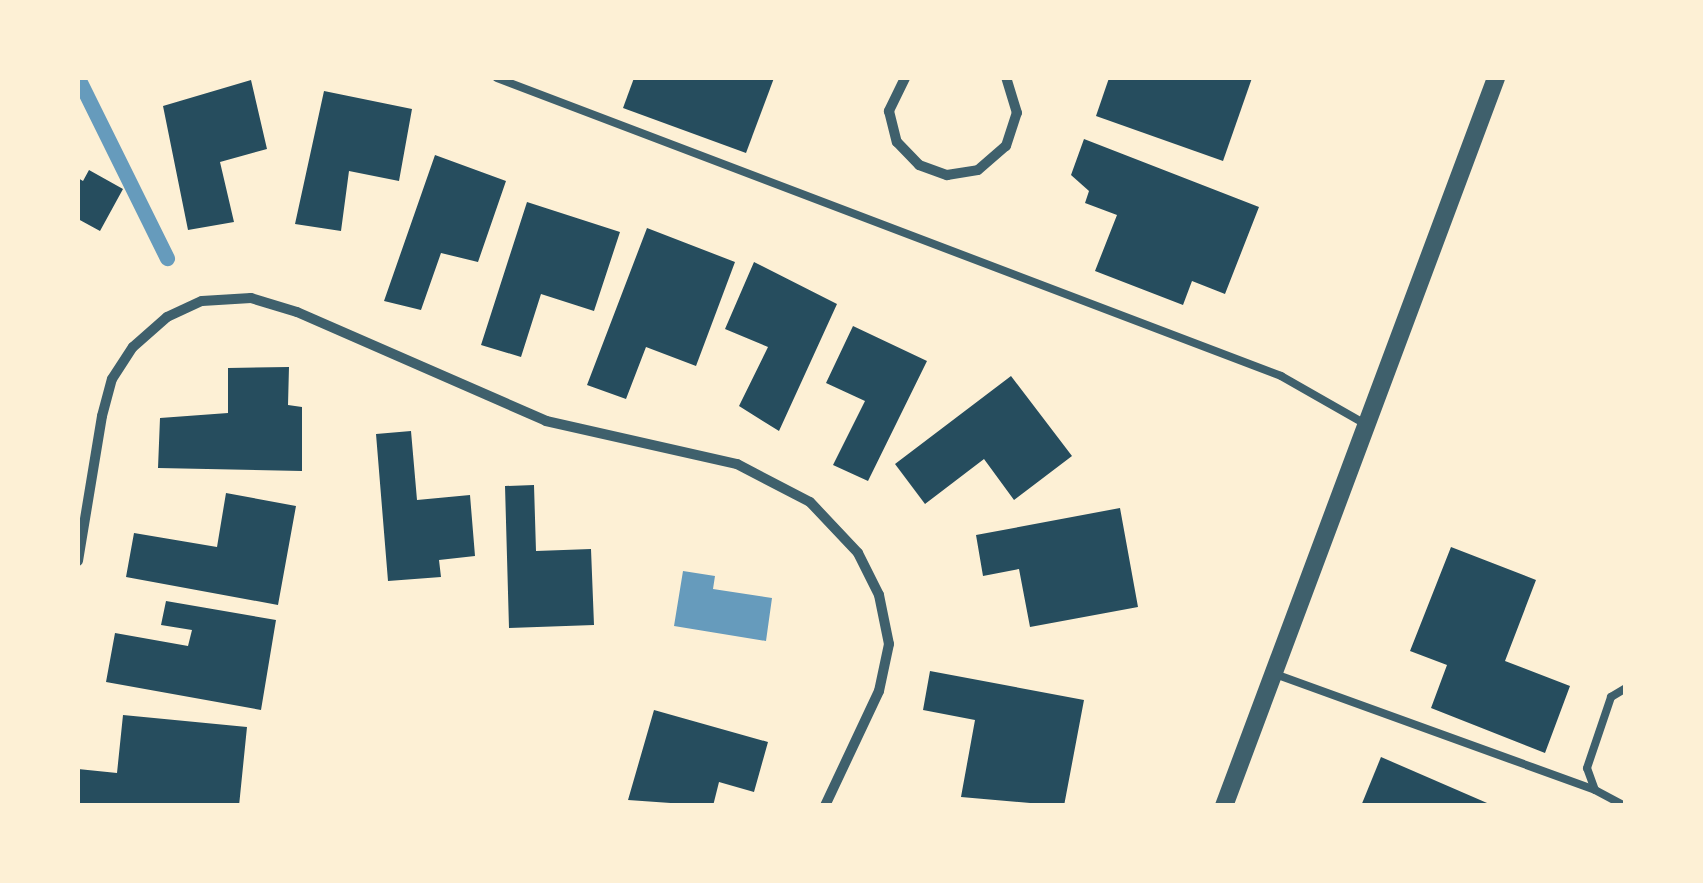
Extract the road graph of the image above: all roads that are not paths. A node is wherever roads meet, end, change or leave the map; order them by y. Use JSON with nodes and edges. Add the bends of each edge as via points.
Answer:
{"nodes":[{"id":1,"x":497,"y":78,"type":"edge"},
{"id":2,"x":905,"y":78,"type":"edge"},
{"id":3,"x":1006,"y":78,"type":"edge"},
{"id":4,"x":1496,"y":78,"type":"edge"},
{"id":5,"x":1366,"y":424,"type":"junction"},
{"id":6,"x":78,"y":561,"type":"edge"},
{"id":7,"x":1274,"y":674,"type":"junction"},
{"id":8,"x":1626,"y":688,"type":"edge"},
{"id":9,"x":1595,"y":790,"type":"junction"},
{"id":10,"x":825,"y":806,"type":"edge"},
{"id":11,"x":1224,"y":806,"type":"edge"},
{"id":12,"x":1624,"y":806,"type":"edge"}],
"edges":[{"from":1,"to":5,"type":"lane","via":[[1281,376]]},
{"from":2,"to":3,"type":"street","via":[[889,111],[897,142],[918,165],[947,175],[978,170],[1006,146],[1017,113]]},
{"from":4,"to":5,"type":"street"},
{"from":5,"to":7,"type":"street"},
{"from":6,"to":10,"type":"street","via":[[102,416],[112,379],[134,347],[168,317],[202,301],[252,298],[297,312],[546,421],[737,464],[810,502],[858,554],[878,595],[888,644],[879,691]]},
{"from":7,"to":9,"type":"lane"},
{"from":7,"to":11,"type":"street"},
{"from":8,"to":9,"type":"lane","via":[[1610,697],[1587,768]]},
{"from":9,"to":12,"type":"lane"}]}
